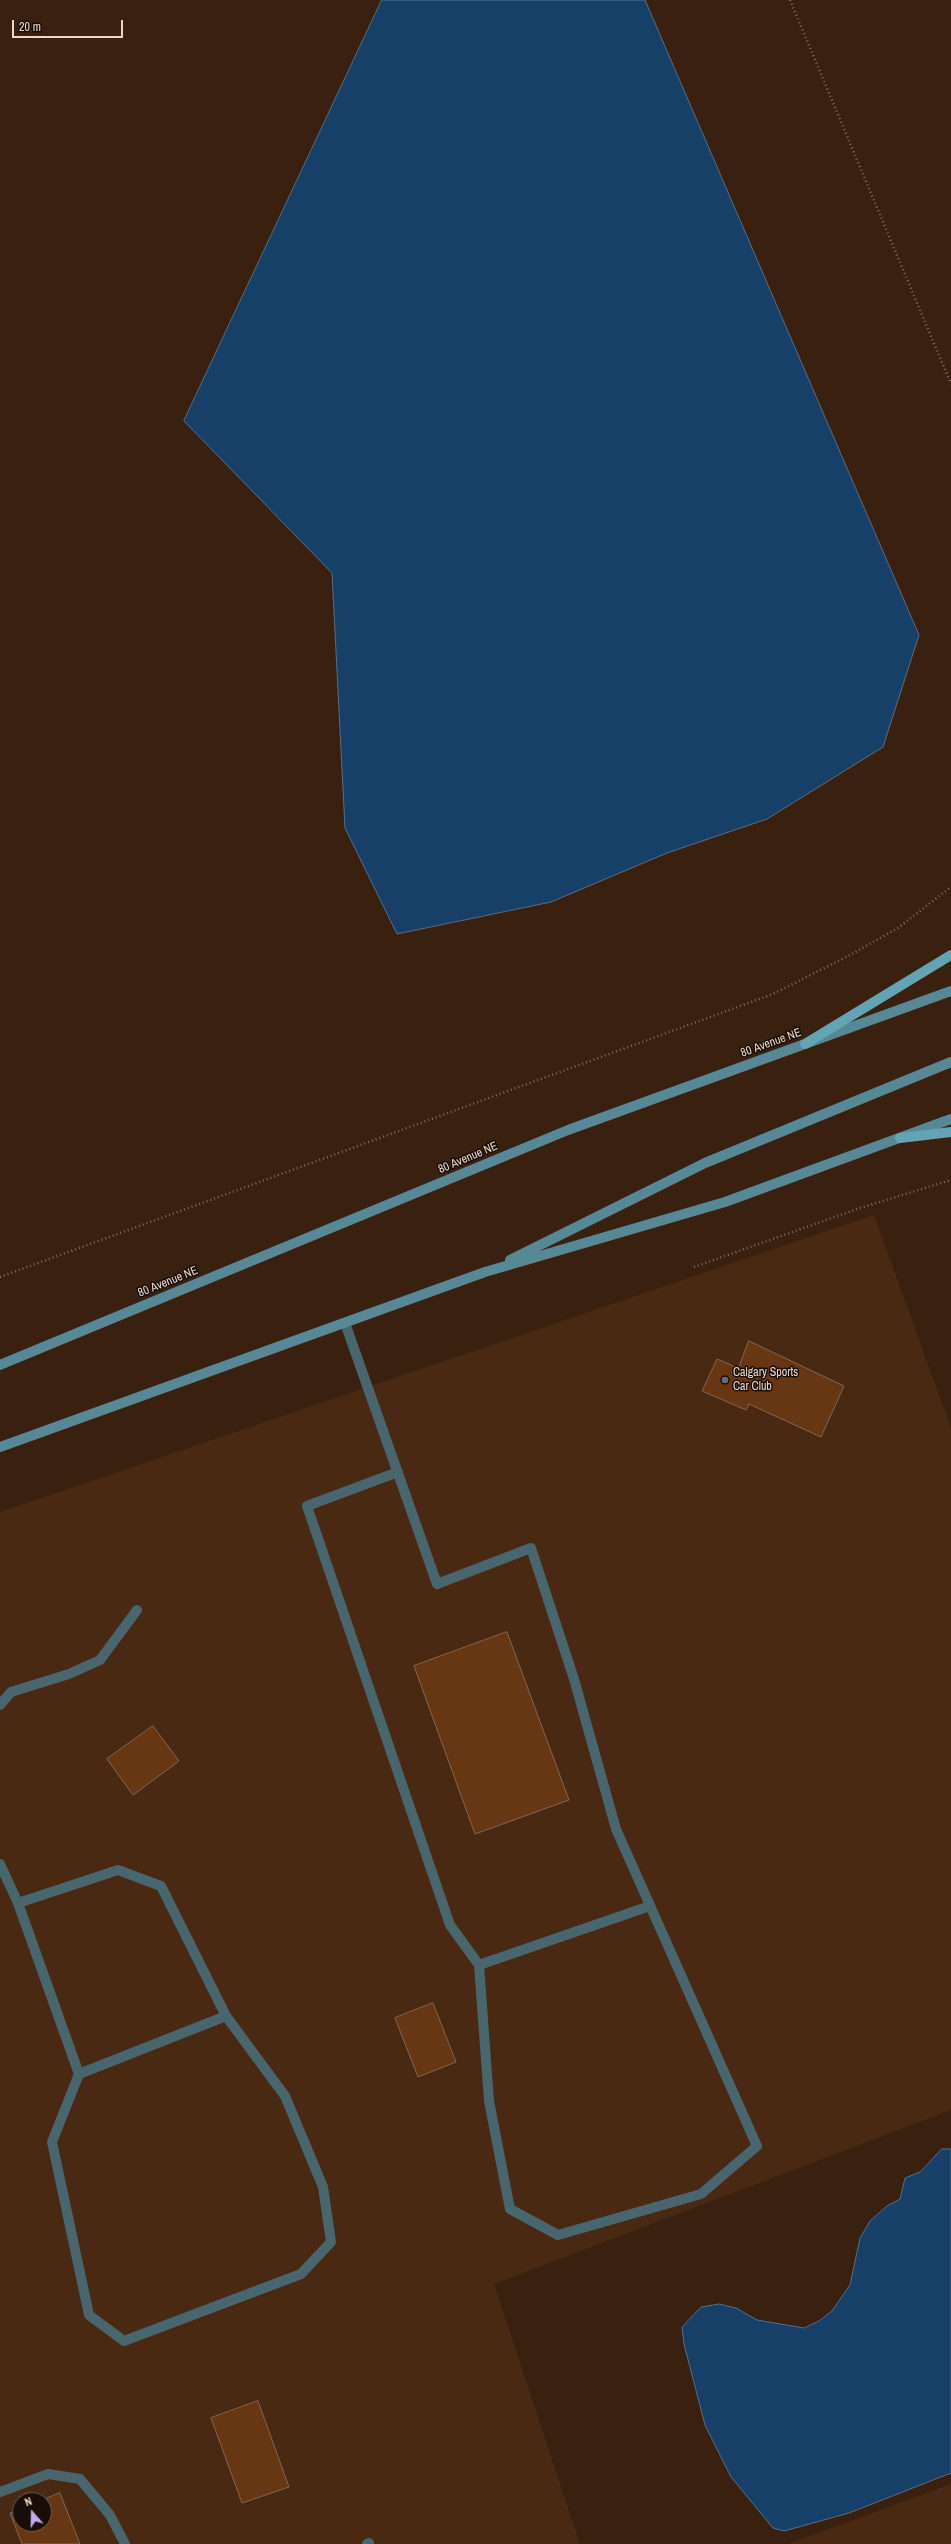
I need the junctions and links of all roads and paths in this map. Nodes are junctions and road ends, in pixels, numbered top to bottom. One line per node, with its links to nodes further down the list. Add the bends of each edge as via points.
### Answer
1 (790, 0): 2 (path)
2 (951, 384)
3 (951, 888): 14 (path, via 898,928 773,994)
4 (951, 955): 6 (main road)
5 (951, 991): 6 (street, 80 Avenue NE)
6 (805, 1044): 16 (street, 80 Avenue NE, via 568,1130)
7 (951, 1062): 13 (street, via 705,1163)
8 (951, 1119): 10 (street)
9 (951, 1132): 10 (main road)
10 (900, 1138): 13 (street, via 725,1202)
11 (951, 1180): 12 (path, via 860,1208)
12 (694, 1267)
13 (485, 1272): 15 (street)
14 (0, 1277)
15 (345, 1323): 17 (street); 18 (lane)
16 (0, 1365)
17 (0, 1447)
18 (398, 1472): 23 (lane, via 437,1584 531,1548 574,1679 616,1829); 24 (lane, via 307,1506 450,1925)
19 (137, 1610): 20 (lane, via 100,1660 69,1674 11,1692)
20 (0, 1705)
21 (0, 1864): 22 (lane)
22 (18, 1903): 25 (lane, via 118,1870 161,1886); 26 (lane)
23 (650, 1906): 24 (lane); 24 (lane, via 757,2146 701,2194 558,2235 510,2209 489,2101)
24 (479, 1965)
25 (226, 2016): 26 (lane); 26 (lane, via 285,2096 323,2187 331,2242 301,2274 124,2341 89,2315 52,2142)
26 (79, 2074)
27 (0, 2492): 28 (lane, via 48,2474 80,2479 110,2515)
28 (125, 2544)

